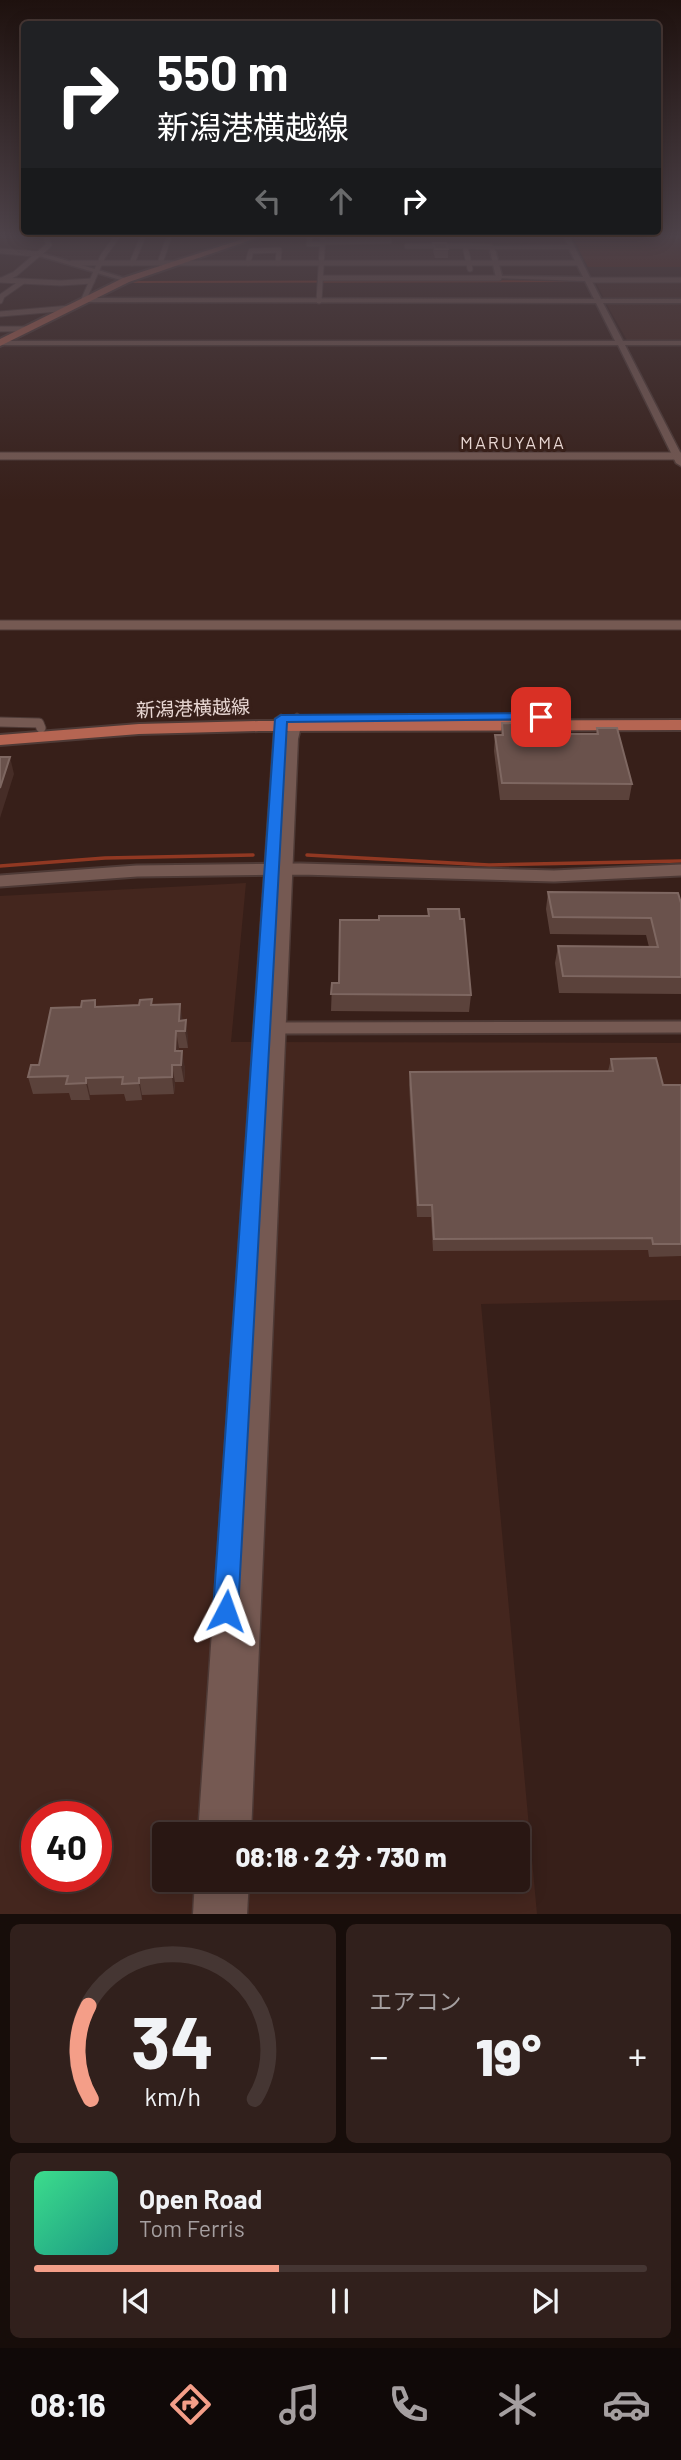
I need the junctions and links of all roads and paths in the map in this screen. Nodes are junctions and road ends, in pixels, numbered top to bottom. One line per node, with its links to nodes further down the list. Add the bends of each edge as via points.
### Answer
1 (39, 323): 4 (main road)
2 (609, 323): 6 (street)
3 (0, 328): 4 (street)
4 (28, 329): 5 (main road)
5 (0, 343): 6 (street)
6 (619, 343): 7 (street); 9 (street)
7 (681, 343)
8 (0, 456): 9 (street)
9 (680, 458)
10 (0, 625): 11 (street)
11 (681, 625)
12 (681, 717): 14 (main road, 新潟港横越線)
13 (0, 722): 16 (street, via 38,723)
14 (288, 722): 15 (main road, 新潟港横越線); 16 (main road, 新潟港横越線, via 143,722); 18 (main road, 新潟港横越線); 20 (street)
15 (681, 725)
16 (41, 729): 17 (main road, 新潟港横越線)
17 (0, 733)
18 (0, 740)
19 (681, 870): 20 (street, via 554,876)
20 (279, 871): 21 (street, via 137,871); 23 (street); 24 (street)
21 (0, 881)
22 (681, 1027): 23 (street)
23 (277, 1028): 25 (street)
24 (213, 1822)
25 (238, 1822)
26 (208, 1892): 28 (street)
27 (234, 1892): 29 (street)
28 (207, 1914)
29 (233, 1914)

